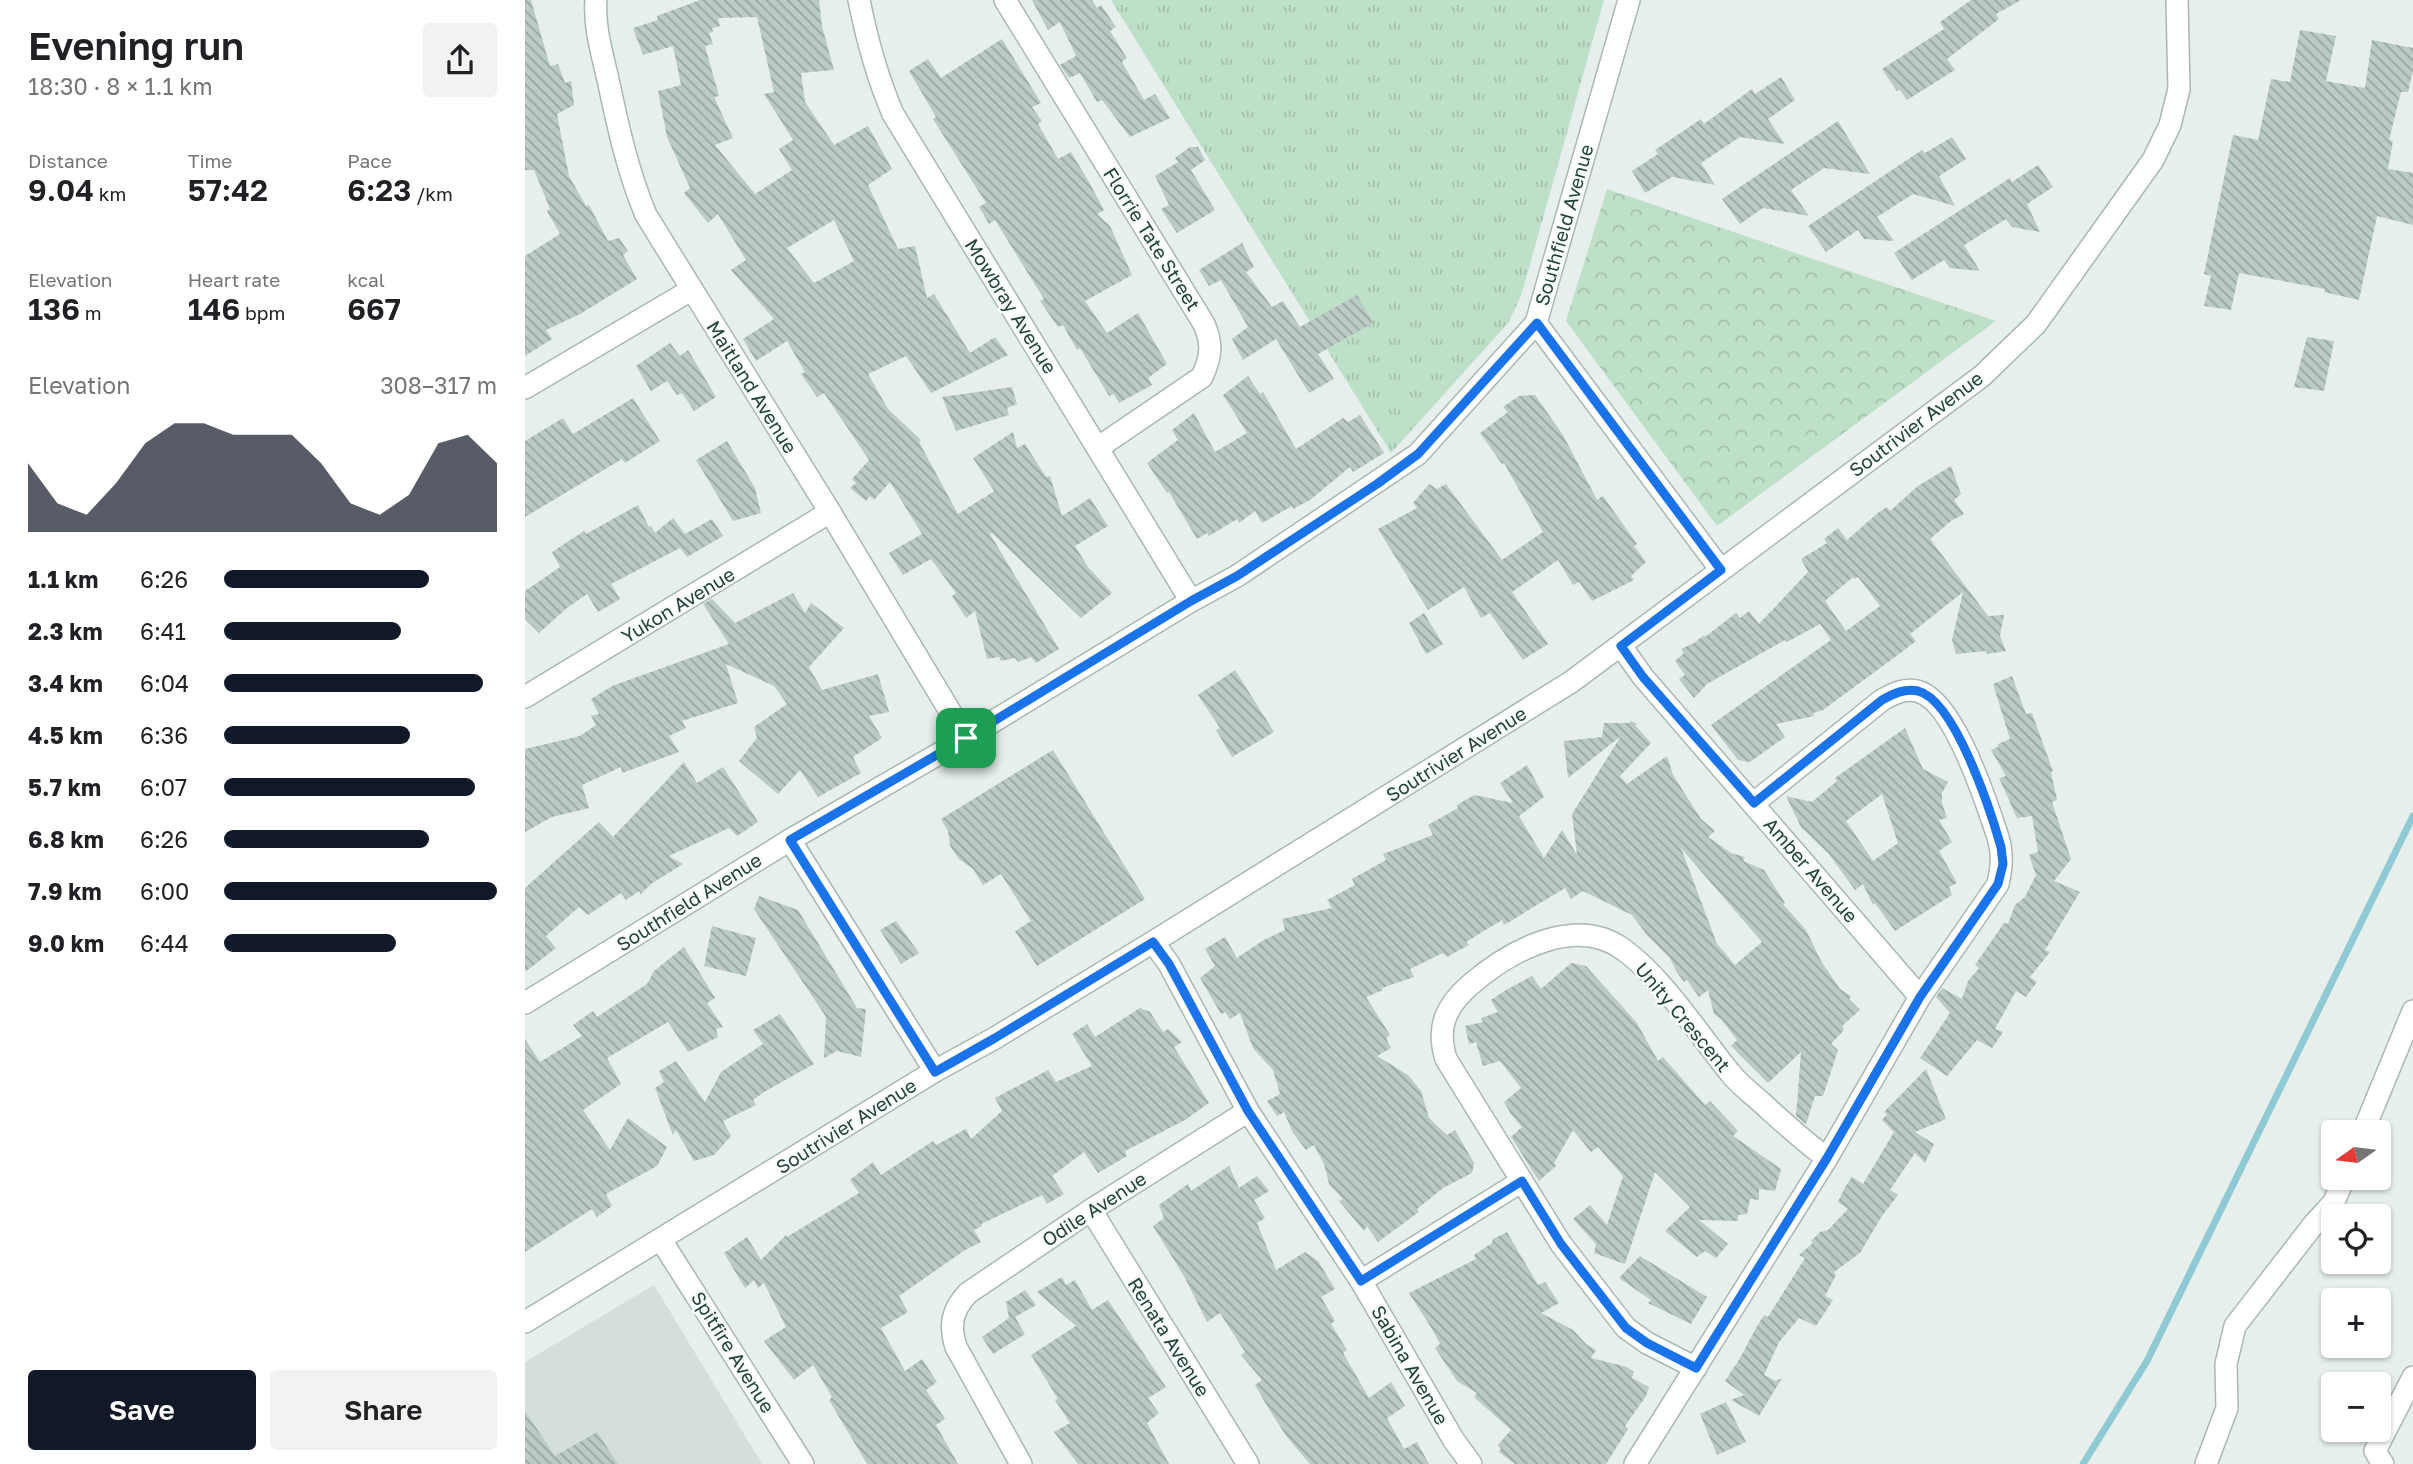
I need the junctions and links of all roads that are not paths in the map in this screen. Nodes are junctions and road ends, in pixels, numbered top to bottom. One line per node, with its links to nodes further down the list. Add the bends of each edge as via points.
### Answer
1 (859, 0): 9 (street, Mowbray Avenue, via 867,41 893,114)
2 (1005, 0): 9 (street, Florrie Tate Street, via 1204,324 1211,347 1202,377)
3 (1629, 0): 7 (street, Southfield Avenue)
4 (2177, 0): 11 (street, Soutrivier Avenue, via 2179,89 2170,125 2153,160 2036,324 1982,376)
5 (595, 6): 6 (street, Maitland Avenue, via 634,186 646,215)
6 (691, 289): 8 (street); 10 (street, Maitland Avenue)
7 (1537, 323): 11 (street); 12 (street, Southfield Avenue, via 1418,454 1237,576)
8 (525, 388)
9 (1099, 447): 12 (street, Mowbray Avenue)
10 (830, 512): 14 (street, Yukon Avenue); 15 (street, Maitland Avenue)
11 (1721, 570): 13 (street, Soutrivier Avenue)
12 (1191, 601): 15 (street, Southfield Avenue)
13 (1621, 646): 16 (street, Amber Avenue); 18 (street, Soutrivier Avenue, via 1493,732)
14 (525, 697)
15 (966, 738): 17 (street, Southfield Avenue)
16 (1754, 803): 19 (street, Amber Avenue); 19 (street, via 1882,700 1915,690 1936,702 1958,733 1993,822 2003,864 1998,884)
17 (790, 840): 20 (street, Southfield Avenue); 22 (street)
18 (1153, 942): 22 (street, Soutrivier Avenue); 23 (street, Sabina Avenue)
19 (1920, 997): 25 (street)
20 (525, 1003)
21 (2413, 1011): 24 (street)
22 (935, 1072): 29 (street, Soutrivier Avenue)
23 (1248, 1111): 28 (street, Odile Avenue); 30 (street, Sabina Avenue)
24 (2368, 1120)
25 (1827, 1158): 26 (street, Unity Crescent, via 1734,1077 1651,974 1623,949 1599,939 1560,935 1521,951 1472,983 1444,1016 1441,1035 1451,1070); 32 (street)
26 (1522, 1181): 30 (street); 32 (street, Unity Crescent, via 1561,1244 1626,1328)
27 (2340, 1190): 39 (street, via 2335,1202 2235,1326 2226,1364 2227,1408)
28 (1091, 1210): 35 (street, Odile Avenue, via 968,1293 953,1319 956,1347); 36 (street, Renata Avenue)
29 (661, 1240): 31 (street, Soutrivier Avenue); 34 (street, Spitfire Avenue)
30 (1361, 1281): 37 (street, Sabina Avenue)
31 (525, 1322)
32 (1696, 1368): 38 (street)
33 (2413, 1377): 40 (street, via 2375,1451)
34 (803, 1464)
35 (1021, 1464)
36 (1248, 1464)
37 (1471, 1464)
38 (1636, 1464)
39 (2206, 1464)
40 (2383, 1464)

